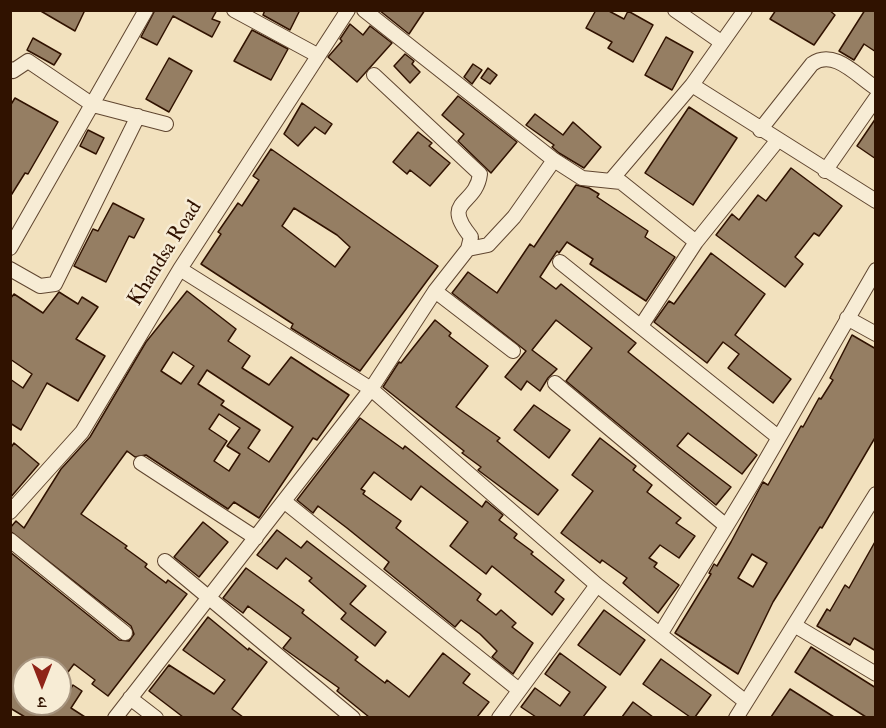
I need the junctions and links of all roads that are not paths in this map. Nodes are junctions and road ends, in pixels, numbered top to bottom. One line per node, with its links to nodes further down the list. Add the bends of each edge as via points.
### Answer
1 (146, 10): 16 (street)
2 (234, 10): 10 (street)
3 (338, 10): 8 (street)
4 (348, 10): 8 (street, Khandsa Road)
5 (364, 10): 21 (street)
6 (675, 10): 9 (street)
7 (745, 10): 9 (street)
8 (332, 31): 10 (street, Khandsa Road)
9 (721, 42): 13 (street)
10 (317, 55): 30 (street, Khandsa Road)
11 (10, 69): 16 (street, via 13,71 28,61)
12 (374, 75): 27 (street, via 480,174 479,183 458,210 458,222 471,237)
13 (692, 85): 19 (street); 23 (street)
14 (876, 88): 19 (street, via 833,58 820,58)
15 (876, 98): 22 (street)
16 (93, 105): 17 (street); 26 (street)
17 (138, 116): 18 (street); 29 (street, via 55,284 40,286)
18 (166, 124)
19 (760, 130): 20 (street)
20 (777, 141): 22 (street); 25 (street)
21 (554, 160): 23 (street, via 582,178); 27 (street, via 514,217 488,245)
22 (825, 171): 24 (street)
23 (612, 179): 25 (street, via 630,188)
24 (876, 201)
25 (696, 242): 34 (street)
26 (11, 246)
27 (468, 249): 32 (street)
28 (560, 262): 34 (street)
29 (10, 269)
30 (180, 269): 38 (street); 43 (street, Khandsa Road, via 82,432)
31 (876, 270): 33 (street)
32 (435, 291): 36 (street); 38 (street)
33 (847, 318): 35 (street); 39 (street)
34 (641, 326): 39 (street)
35 (876, 334)
36 (513, 351)
37 (555, 382): 44 (street)
38 (371, 389): 42 (street); 48 (street)
39 (778, 437): 44 (street)
40 (141, 463): 45 (street)
41 (876, 494): 50 (street)
42 (285, 502): 45 (street); 54 (street)
43 (10, 512)
44 (725, 525): 52 (street)
45 (256, 538): 49 (street)
46 (10, 540): 51 (street)
47 (165, 561): 49 (street)
48 (597, 585): 52 (street); 54 (street)
49 (207, 599): 55 (street); 59 (street)
50 (794, 625): 53 (street); 56 (street)
51 (125, 633)
52 (661, 633): 56 (street)
53 (876, 674)
54 (519, 690): 60 (street)
55 (130, 698): 57 (street); 58 (street)
56 (746, 702): 61 (street)
57 (115, 717)
58 (156, 717)
59 (353, 717)
60 (499, 717)
61 (736, 717)

